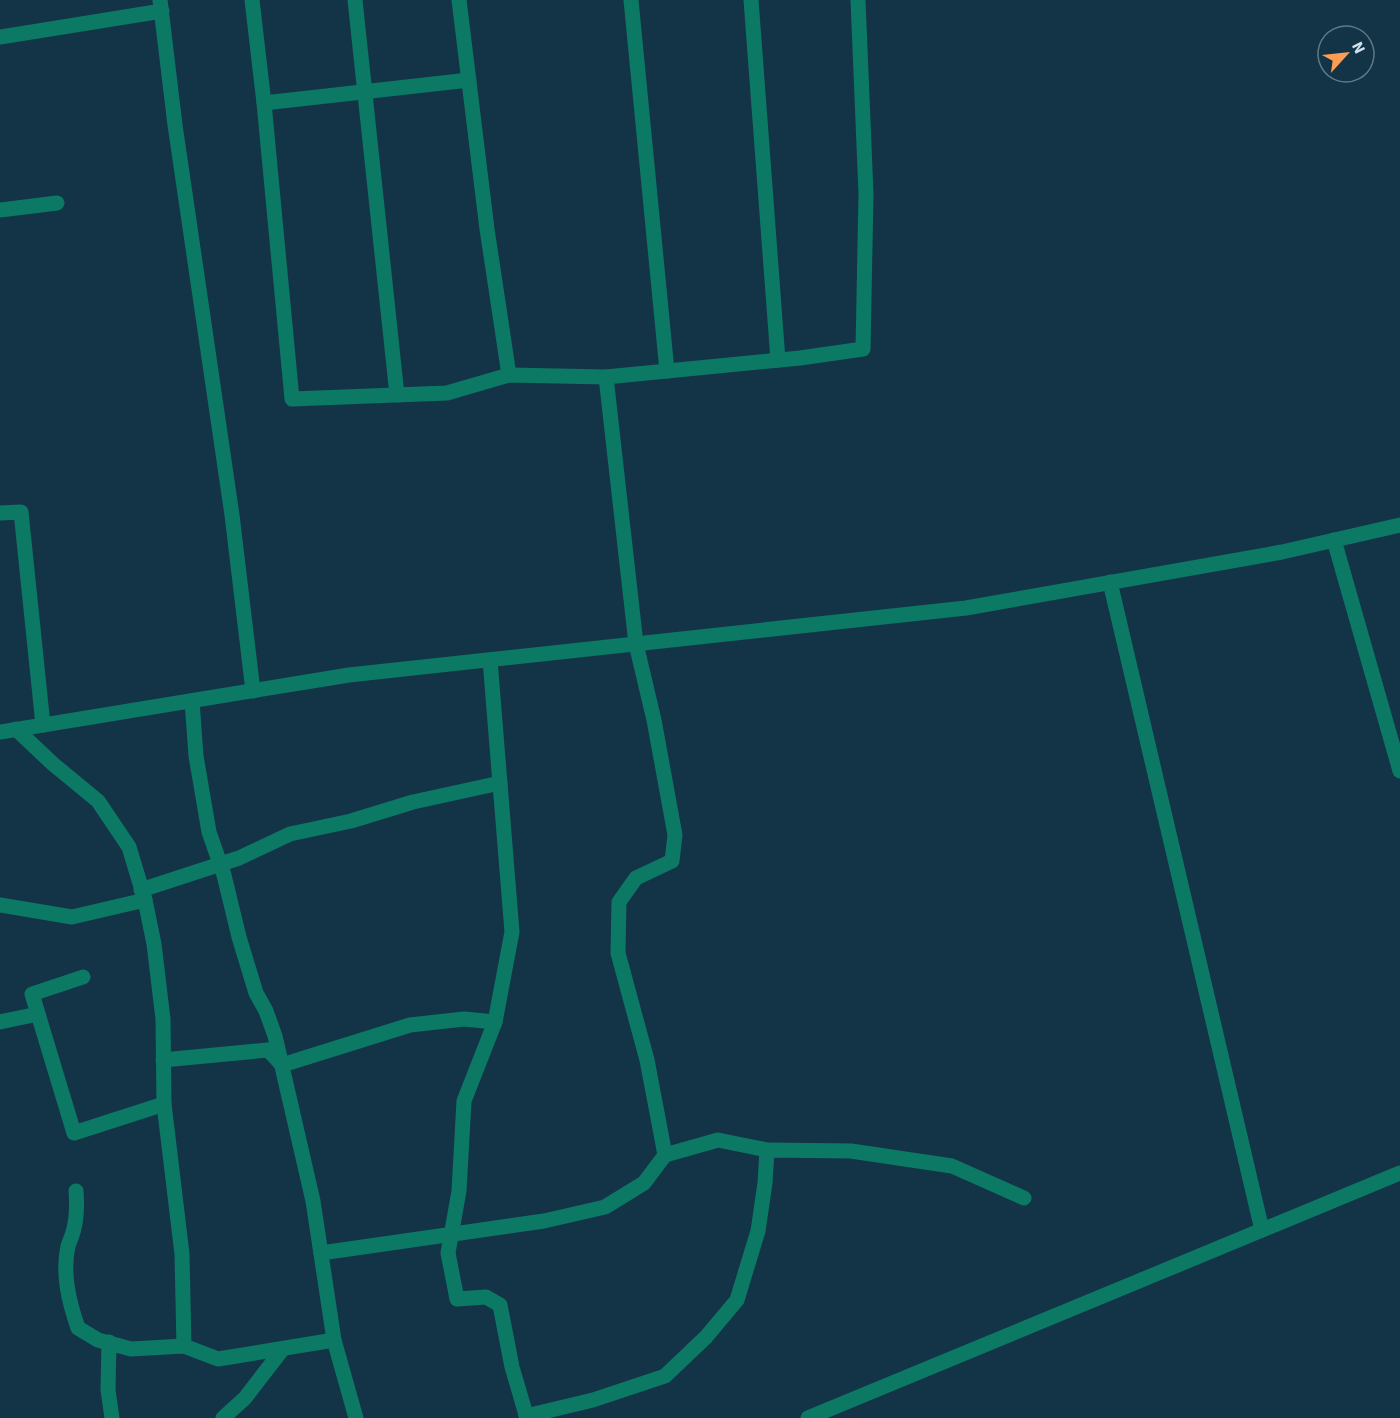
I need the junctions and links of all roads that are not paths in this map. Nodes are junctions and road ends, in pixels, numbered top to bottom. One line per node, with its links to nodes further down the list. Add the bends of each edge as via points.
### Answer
1 (252, 0): 11 (street)
2 (355, 0): 10 (street)
3 (459, 0): 9 (street)
4 (631, 0): 15 (street)
5 (751, 0): 14 (street)
6 (858, 0): 14 (street, via 866,194 863,349)
7 (161, 5): 8 (street); 25 (street)
8 (0, 37)
9 (469, 80): 10 (street); 16 (street)
10 (366, 92): 11 (street); 18 (street)
11 (264, 103): 18 (street, via 292,399)
12 (57, 202): 13 (street)
13 (0, 210)
14 (778, 360): 15 (street)
15 (667, 371): 17 (street)
16 (509, 375): 17 (street); 18 (street, via 447,393)
17 (606, 377): 23 (street)
18 (397, 395)
19 (0, 513): 27 (street, via 21,512)
20 (1400, 525): 21 (street)
21 (1334, 540): 22 (street); 30 (street)
22 (1110, 582): 23 (street, via 966,608); 47 (street)
23 (636, 644): 24 (street); 43 (street, via 675,836 672,861 636,878 619,902 618,953 647,1059)
24 (490, 660): 25 (street, via 349,675); 31 (street)
25 (253, 691): 26 (street)
26 (192, 701): 27 (street); 32 (street, via 207,821)
27 (43, 725): 28 (street)
28 (16, 729): 29 (street); 33 (street, via 98,801 129,847)
29 (0, 732)
30 (1400, 771)
31 (500, 783): 32 (street, via 290,834); 38 (street, via 512,932)
32 (220, 864): 33 (street); 40 (street, via 256,993 266,1011)
33 (143, 895): 34 (street, via 72,917); 39 (street, via 154,944)
34 (0, 905)
35 (83, 977): 36 (street, via 32,994)
36 (38, 1014): 37 (street); 41 (street, via 74,1133)
37 (0, 1022)
38 (495, 1022): 40 (street, via 464,1019 410,1025); 48 (street, via 465,1101)
39 (163, 1060): 40 (street, via 268,1050); 41 (street)
40 (282, 1065): 49 (street)
41 (164, 1104): 52 (street, via 182,1254)
42 (767, 1150): 43 (street, via 718,1140); 46 (street, via 850,1151 952,1166); 54 (street, via 758,1230 737,1300 706,1337 665,1376)
43 (666, 1155): 48 (street, via 644,1182 605,1207 544,1221)
44 (1400, 1173): 47 (street)
45 (76, 1191): 51 (street, via 78,1206 66,1272 69,1301 78,1328)
46 (1024, 1198)
47 (1262, 1230): 58 (street)
48 (452, 1233): 49 (street); 54 (street, via 448,1253 457,1299 486,1297 500,1305)
49 (321, 1253): 50 (street)
50 (334, 1340): 53 (street); 57 (street)
51 (109, 1342): 52 (street, via 131,1349); 55 (street)
52 (184, 1346): 53 (street, via 218,1359)
53 (282, 1350): 56 (street, via 245,1398)
54 (526, 1417)
55 (112, 1418)
56 (223, 1418)
57 (356, 1418)
58 (808, 1418)

